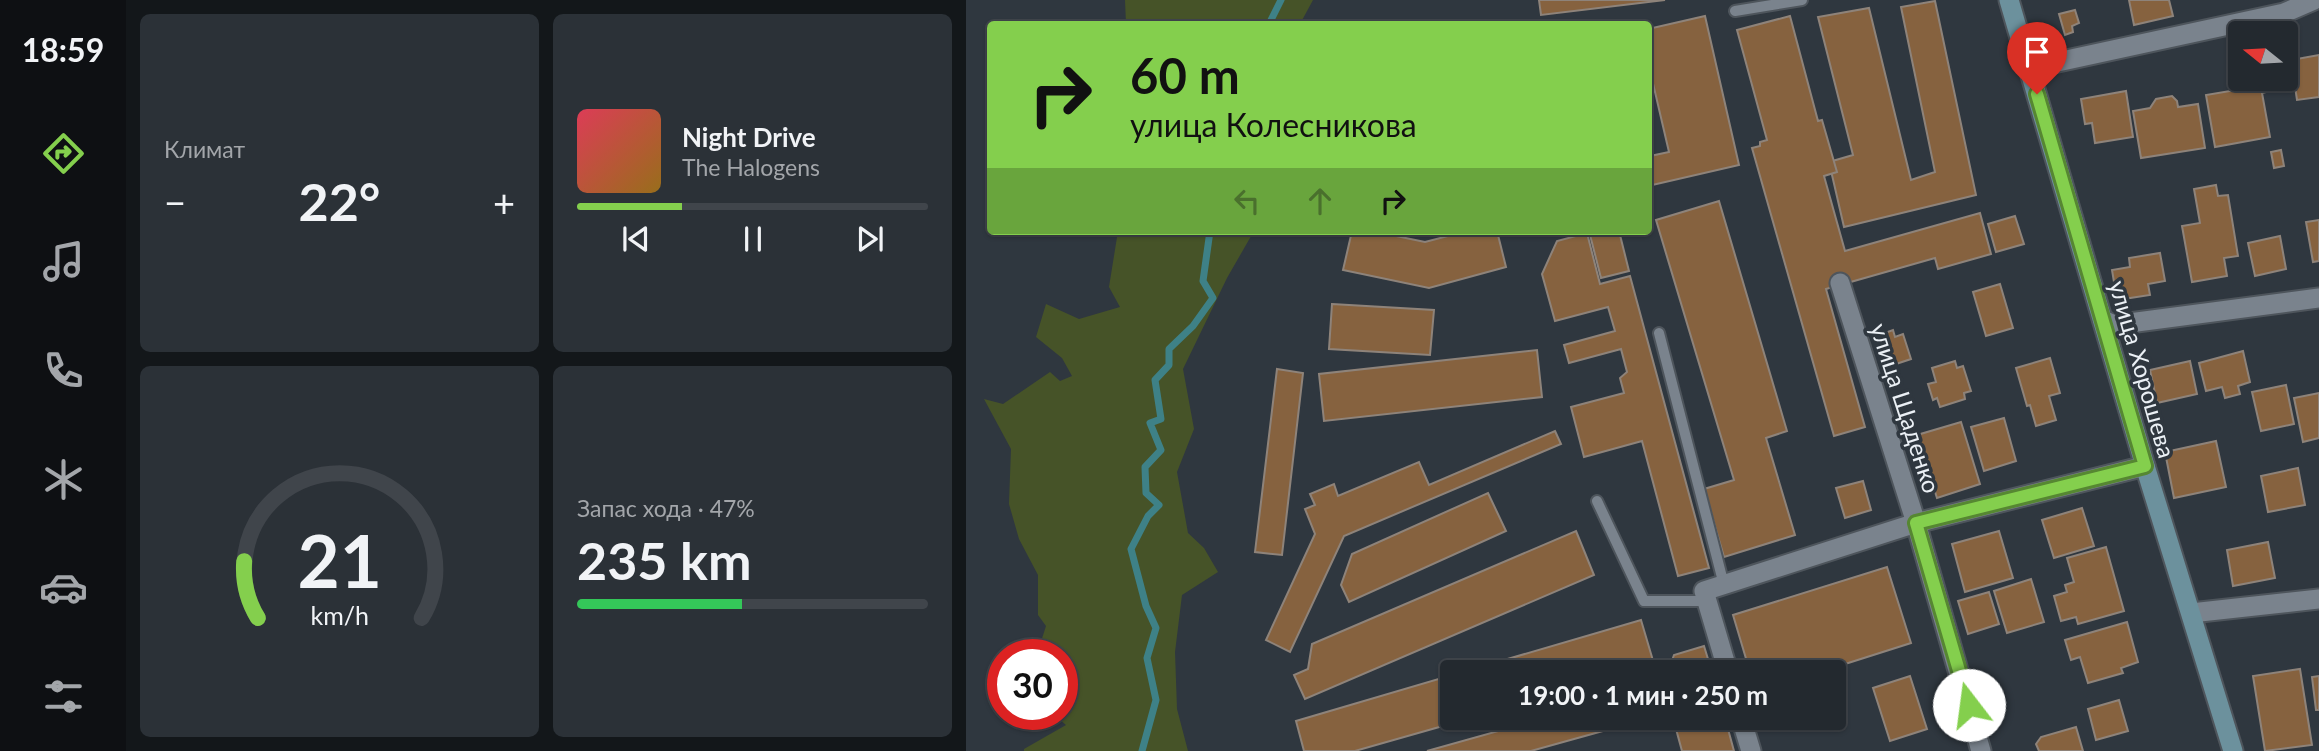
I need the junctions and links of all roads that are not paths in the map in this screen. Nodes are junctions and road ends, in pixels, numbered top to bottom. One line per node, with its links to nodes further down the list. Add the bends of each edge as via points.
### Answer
1 (1802, 0): 4 (lane)
2 (2009, 0): 5 (main road, улица Хорошева)
3 (2314, 0): 5 (street, via 2284,13)
4 (1735, 11)
5 (2030, 68): 8 (main road, улица Хорошева)
6 (1840, 282): 12 (street, улица Щаденко)
7 (2319, 298): 8 (street, via 2114,325)
8 (2103, 320): 10 (main road, улица Хорошева)
9 (1659, 333): 13 (lane)
10 (2145, 466): 12 (street); 16 (main road, улица Хорошева)
11 (1597, 501): 15 (lane, via 1644,601)
12 (1916, 523): 13 (street); 20 (street, улица Щаденко)
13 (1724, 585): 15 (street, via 1704,591)
14 (2319, 600): 16 (street)
15 (1707, 601): 17 (street)
16 (2191, 613): 21 (main road, улица Хорошева)
17 (1724, 660)
18 (1745, 730): 19 (street)
19 (1751, 751)
20 (1981, 751)
21 (2233, 751)

